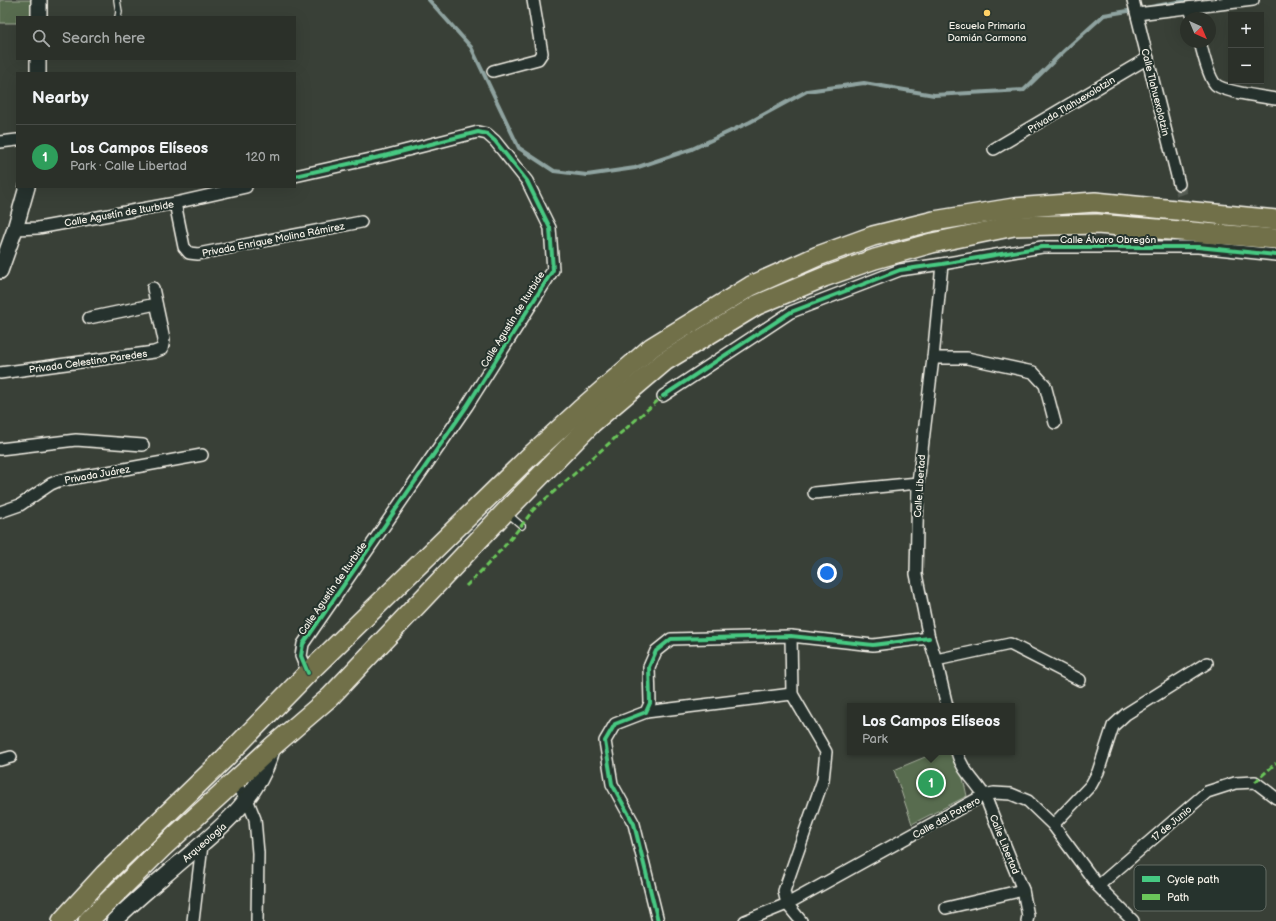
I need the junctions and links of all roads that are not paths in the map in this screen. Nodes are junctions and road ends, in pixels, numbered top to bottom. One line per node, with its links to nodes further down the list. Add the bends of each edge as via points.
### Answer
1 (39, 0): 9 (main road)
2 (117, 0): 10 (lane)
3 (533, 0): 15 (street, via 541,56)
4 (1132, 0): 8 (street, Calle Tlahuexolotzin)
5 (1253, 0): 6 (street)
6 (1197, 12)
7 (1180, 13): 8 (street)
8 (1137, 14): 12 (street, Calle Tlahuexolotzin)
9 (39, 16)
10 (118, 16)
11 (1202, 48): 16 (street, via 1215,84 1224,89)
12 (1148, 58): 19 (street, Privada Tlahuexolotzin); 21 (street, Calle Tlahuexolotzin)
13 (38, 60): 14 (main road)
14 (38, 72)
15 (493, 72)
16 (1276, 99)
17 (16, 140): 18 (street)
18 (0, 142)
19 (994, 149)
20 (296, 176): 51 (street, Calle Agustín de Iturbide, via 478,132 487,134 495,140 527,181 550,228 553,270 467,406 303,644 301,656)
21 (1179, 184)
22 (27, 188): 27 (main road)
23 (242, 188): 24 (street, Calle Agustín de Iturbide)
24 (175, 203): 26 (street, Privada Enrique Molina Rámirez, via 184,247 194,254); 27 (street, Calle Agustín de Iturbide, via 38,228)
25 (1276, 220): 51 (highway, via 1095,202 1014,208 934,221 872,236 818,256 751,286 646,352 528,458)
26 (360, 222)
27 (15, 229): 31 (main road)
28 (1276, 239): 44 (highway, via 1097,224 1014,226 932,243 838,272 757,305 665,361 592,422)
29 (1276, 255): 30 (street, Calle Álvaro Obregón, via 1196,244 1042,247)
30 (942, 264): 35 (street, Calle Libertad); 37 (street, Calle Álvaro Obregón, via 900,270 791,312)
31 (0, 271)
32 (153, 288): 33 (street, Privada Celestino Paredes)
33 (156, 304): 34 (street); 36 (street, Privada Celestino Paredes, via 164,340 162,349)
34 (89, 318)
35 (933, 358): 38 (street, via 967,358 1033,372 1045,385); 42 (street, Calle Libertad)
36 (0, 373)
37 (663, 396)
38 (1055, 423)
39 (143, 445): 40 (street, via 76,440)
40 (0, 449)
41 (202, 455): 45 (street, Privada Juárez, via 58,481 20,505)
42 (918, 483): 43 (street); 48 (street, Calle Libertad, via 916,574)
43 (814, 493)
44 (506, 511): 46 (lane); 56 (highway, via 330,697)
45 (0, 512)
46 (522, 526)
47 (790, 636): 48 (street, via 873,645); 53 (street); 55 (street, via 671,639 656,651 649,667 650,703)
48 (929, 638): 49 (street, Calle Libertad)
49 (936, 660): 52 (street, via 1010,644); 54 (street, Calle Libertad)
50 (1207, 663): 62 (street, via 1126,714 1113,726 1098,772 1091,784)
51 (308, 673): 68 (highway, via 224,759 105,874)
52 (1080, 680)
53 (792, 694): 55 (street); 66 (street, via 826,752 822,780 784,891)
54 (946, 703)
55 (646, 712): 73 (street, via 615,724 605,741 612,784 634,824)
56 (273, 746): 58 (highway); 61 (main road, Arqueología, via 264,774)
57 (958, 755): 59 (street, Calle Libertad, via 970,779)
58 (233, 782): 61 (street); 69 (highway)
59 (984, 795): 62 (street, Calle del Potrero, via 1011,794 1028,801); 65 (street, Calle Libertad); 66 (street, Calle del Potrero)
60 (1276, 798): 64 (street, 17 de Junio, via 1255,782 1235,783 1207,792)
61 (247, 799): 63 (main road, Arqueología); 72 (street, via 255,819 258,852)
62 (1053, 825): 64 (street, Calle del Potrero)
63 (202, 845): 70 (main road, Arqueología); 71 (street)
64 (1098, 886): 77 (street, Calle del Potrero)
65 (1023, 890): 67 (street); 76 (street, Calle Libertad)
66 (787, 904): 74 (street, Calle del Potrero); 75 (street)
67 (946, 908)
68 (62, 921)
69 (88, 921)
70 (114, 921)
71 (193, 921)
72 (257, 921)
73 (658, 921)
74 (745, 921)
75 (801, 921)
76 (1027, 921)
77 (1133, 921)

